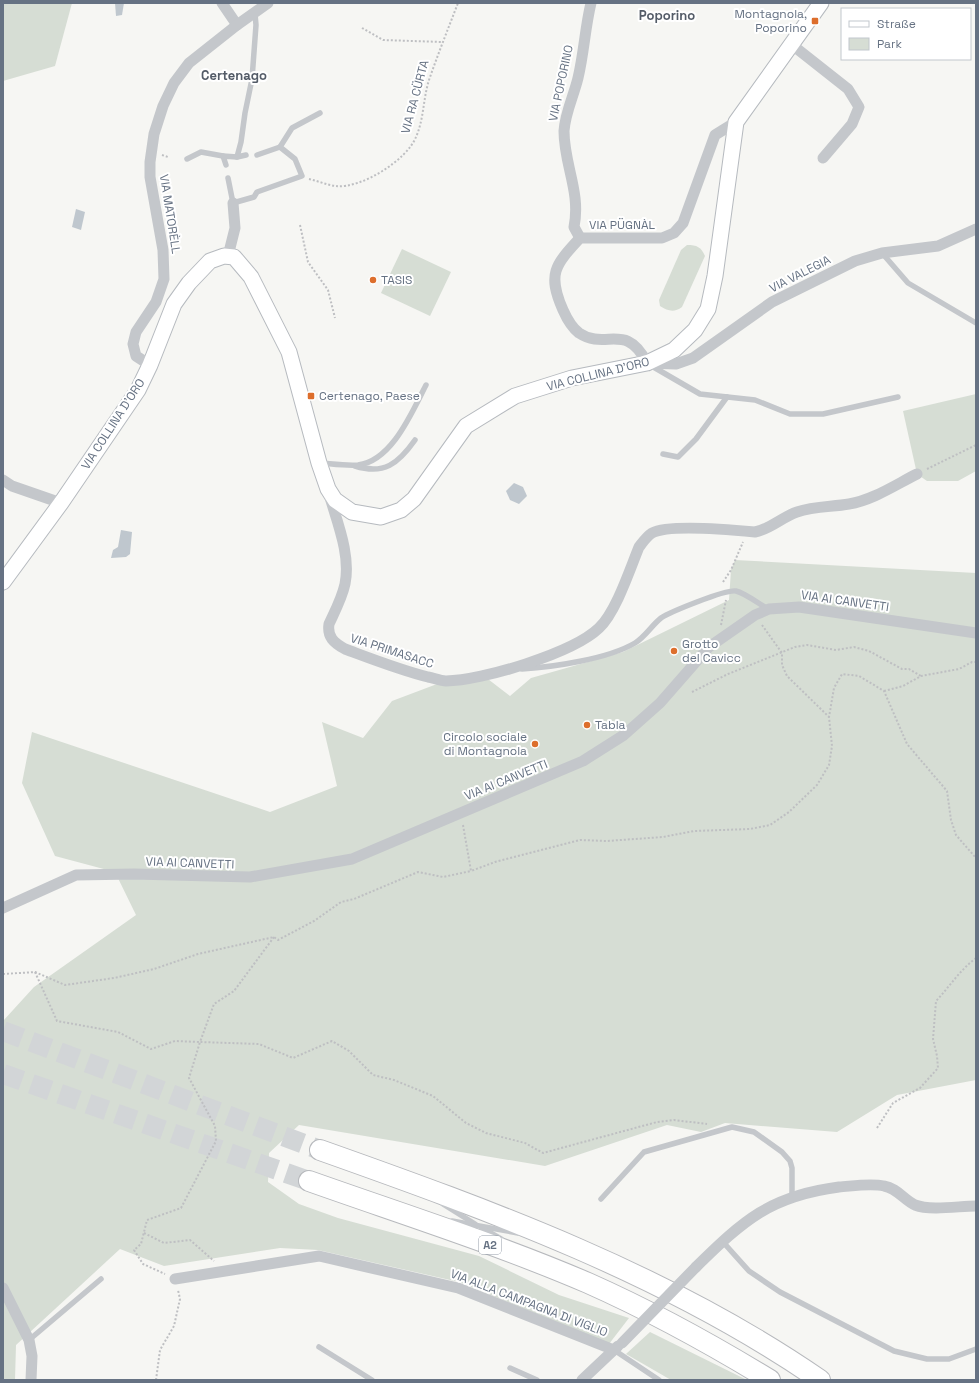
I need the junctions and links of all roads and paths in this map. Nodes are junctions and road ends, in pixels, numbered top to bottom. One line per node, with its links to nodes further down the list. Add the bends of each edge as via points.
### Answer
1 (222, 3): 7 (street)
2 (268, 3): 6 (street, VIA MATORÈLL)
3 (458, 3): 9 (path, VIA RA CÜRTA)
4 (591, 3): 26 (street, VIA POPORINO, via 578,76 564,130 577,212 574,227)
5 (820, 3): 10 (street, VIA COLLINA D'ORO)
6 (254, 14): 7 (street, VIA MATORÈLL); 17 (lane, via 256,24 252,79)
7 (236, 25): 32 (street, VIA MATORÈLL, via 180,74 169,92 154,134 150,153 150,177 164,250 164,279 156,302 136,332 133,344 136,356)
8 (362, 28): 9 (path, via 383,40)
9 (442, 42): 21 (path, VIA RA CÜRTA, via 428,83 416,137 407,152 383,171 352,184 336,186)
10 (792, 44): 12 (street, VIA COLLINA D'ORO); 18 (street, via 848,89 859,107 852,124)
11 (320, 113): 13 (lane, via 292,128)
12 (736, 122): 26 (street, VIA PÜGNÀL, via 715,135 683,223 674,233 662,238); 31 (street, VIA COLLINA D'ORO, via 715,276 708,309 695,330 674,350)
13 (280, 147): 15 (lane); 21 (lane, via 295,159)
14 (246, 155): 17 (lane)
15 (257, 155)
16 (223, 156): 17 (lane); 19 (lane, via 201,152); 20 (lane)
17 (237, 156)
18 (823, 158)
19 (187, 159)
20 (226, 165)
21 (302, 176): 23 (lane)
22 (228, 178): 23 (lane)
23 (234, 203): 28 (street, via 235,228)
24 (300, 225): 29 (path, via 308,262 328,290)
25 (976, 228): 27 (street, VIA VALEGIA, via 938,246)
26 (580, 238): 31 (street, VIA PÜGNÀL, via 560,259 554,277 558,298 569,323 579,333 591,339 624,339 634,344)
27 (882, 253): 30 (lane, via 908,283); 31 (street, VIA VALEGIA, via 855,261 772,302 693,358 676,364)
28 (228, 256): 32 (street, VIA COLLINA D'ORO, via 210,261 189,283 174,304); 39 (street, VIA COLLINA D'ORO, via 237,260 251,277 289,352)
29 (335, 318)
30 (976, 323)
31 (646, 363): 34 (lane, via 700,394); 43 (street, VIA COLLINA D'ORO, via 572,378 509,400 466,426 414,499 402,510 389,516 352,512)
32 (150, 365): 44 (street, VIA COLLINA D'ORO, via 138,390)
33 (426, 385): 40 (lane, via 386,452 375,460 358,465)
34 (727, 397): 35 (lane, via 755,400 790,414 823,414); 38 (lane, via 696,439 678,457)
35 (898, 397)
36 (414, 440): 40 (lane, via 393,465 365,469)
37 (976, 445): 41 (path)
38 (663, 454)
39 (319, 463): 40 (lane); 43 (street, VIA COLLINA D'ORO)
40 (347, 464)
41 (917, 474): 45 (street, VIA PRIMASACC, via 862,501 809,508 796,512 764,530)
42 (3, 480): 44 (street, via 12,486)
43 (328, 490): 55 (street, VIA PRIMASACC, via 346,567 345,584 328,631 336,645 418,675 445,681 484,676)
44 (61, 503): 46 (street, VIA COLLINA D'ORO)
45 (746, 531): 47 (path, via 741,550); 55 (street, VIA PRIMASACC, via 676,528 653,533 640,547 610,614 600,628 588,637)
46 (3, 582)
47 (723, 582)
48 (728, 592): 49 (lane, via 736,591); 52 (path, via 721,616); 55 (lane, VIA PRIMASACC, via 691,604 662,618 636,643 617,652 533,668)
49 (769, 609): 50 (street, VIA AI CANVETTI); 51 (street, VIA AI CANVETTI, via 799,607)
50 (755, 615): 52 (street, VIA AI CANVETTI); 53 (path)
51 (976, 633)
52 (720, 639): 60 (street, VIA AI CANVETTI, via 709,647 660,703 624,735 584,761)
53 (782, 653): 56 (path, via 807,645 836,650 854,647 869,650 902,669 909,669); 58 (path, via 728,674); 59 (path, via 782,665 787,676)
54 (976, 662): 56 (path, via 959,669)
55 (506, 670)
56 (922, 676): 57 (path, via 903,686)
57 (884, 691): 59 (path, via 859,676 842,674 834,688); 61 (path, via 907,744 947,791 956,835)
58 (692, 692)
59 (829, 717): 62 (path, via 832,746 829,765 811,791 789,812 770,825 750,829 694,831 663,837 580,840 495,862)
60 (462, 812): 62 (path); 63 (street, VIA AI CANVETTI, via 352,859 250,878 76,875)
61 (976, 858)
62 (471, 871): 64 (path, via 443,877 418,872 341,902 314,921 278,940)
63 (3, 908)
64 (274, 937): 66 (path, via 198,954 154,969 114,978 65,985); 68 (path, via 234,991 214,1004)
65 (976, 958): 69 (path, via 956,975 936,1001 933,1039 938,1068 920,1088 893,1103)
66 (34, 972): 67 (path); 68 (path, via 57,1021 118,1032 151,1049 175,1042)
67 (3, 974)
68 (200, 1042): 70 (path, via 259,1044 293,1058 332,1041 349,1052 373,1075 394,1080 432,1096 466,1123 486,1133 525,1143 543,1153 657,1122 674,1120 709,1125); 79 (path, via 189,1078 215,1126 216,1141 181,1208 146,1220)
69 (877, 1128)
70 (717, 1132): 74 (lane, via 732,1127 754,1132 782,1152 790,1161 792,1168); 75 (lane, via 644,1152)
71 (320, 1150): 73 (highway, A2)
72 (309, 1181): 77 (highway, A2)
73 (410, 1183): 78 (lane); 80 (highway, A2)
74 (792, 1196): 76 (street, VIA ALLA CAMPAGNA DI VIGLIO, via 848,1186 884,1186 896,1190 915,1205); 82 (street, VIA ALLA CAMPAGNA DI VIGLIO, via 744,1221)
75 (601, 1199)
76 (976, 1206)
77 (399, 1212): 78 (lane); 84 (highway, A2)
78 (479, 1226): 80 (lane); 81 (lane)
79 (144, 1233): 85 (path, via 164,1243 190,1240); 87 (path, via 141,1244 134,1250 144,1264)
80 (556, 1240): 101 (highway, A2, via 622,1268 698,1306)
81 (506, 1242)
82 (722, 1242): 90 (street, VIA ALLA CAMPAGNA DI VIGLIO, bridge); 92 (lane, via 749,1271 780,1292 894,1351 927,1359 949,1359)
83 (512, 1246): 84 (lane)
84 (546, 1266): 100 (highway, A2, via 667,1321)
85 (225, 1271): 87 (street, VIA ALLA CAMPAGNA DI VIGLIO); 90 (street, VIA ALLA CAMPAGNA DI VIGLIO, via 319,1256 458,1288)
86 (100, 1279): 89 (lane)
87 (175, 1279): 95 (path, via 180,1299 174,1326 160,1350)
88 (3, 1288): 89 (street)
89 (29, 1340): 94 (street, via 32,1356)
90 (618, 1346): 98 (street, VIA ALLA CAMPAGNA DI VIGLIO); 99 (lane)
91 (319, 1347): 96 (lane)
92 (976, 1349)
93 (510, 1368): 97 (lane)
94 (31, 1380)
95 (156, 1380)
96 (372, 1380)
97 (536, 1380)
98 (582, 1380)
99 (659, 1380)
100 (770, 1380)
101 (820, 1380)

